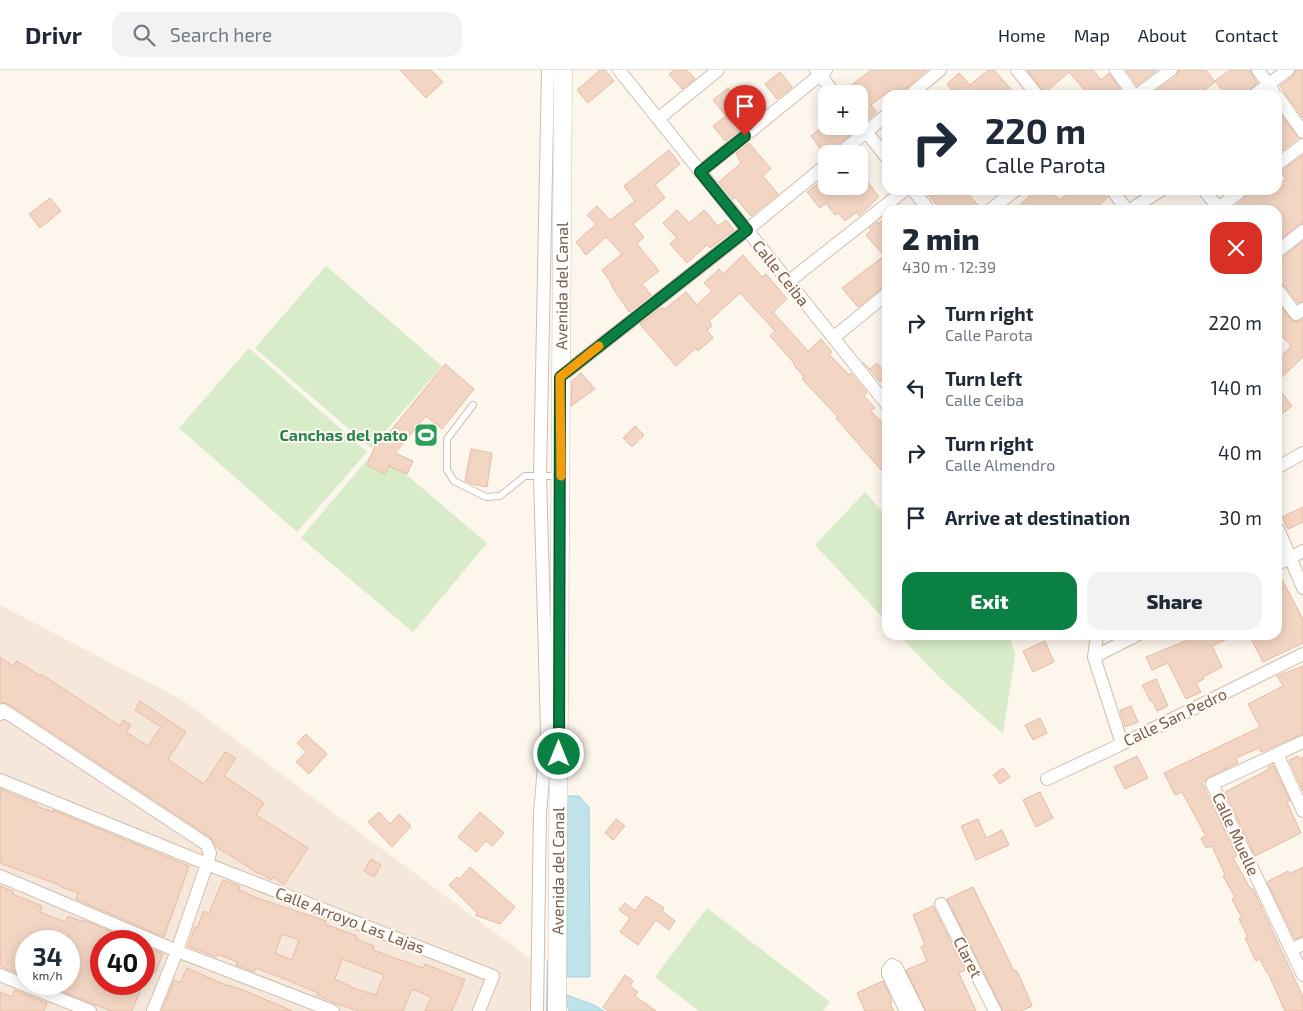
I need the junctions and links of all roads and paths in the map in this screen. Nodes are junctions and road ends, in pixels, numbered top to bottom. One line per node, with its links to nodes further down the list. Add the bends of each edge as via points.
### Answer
1 (548, 70): 59 (street)
2 (563, 70): 54 (street, Avenida del Canal)
3 (619, 70): 22 (street, Calle Ceiba)
4 (718, 70): 22 (street)
5 (940, 70): 14 (street)
6 (1017, 70): 15 (street)
7 (1116, 70): 16 (street)
8 (1171, 70): 17 (street)
9 (1258, 70): 12 (street)
10 (1288, 70): 12 (street)
11 (821, 72): 13 (street); 31 (street)
12 (1268, 84): 18 (street); 19 (street)
13 (829, 85)
14 (916, 90)
15 (1028, 90)
16 (1131, 90)
17 (1142, 90)
18 (1260, 90)
19 (1272, 90)
20 (1282, 103): 24 (street)
21 (882, 117): 23 (street)
22 (658, 120): 31 (street, Calle Ceiba)
23 (868, 124)
24 (1303, 132)
25 (868, 134): 29 (street)
26 (855, 135): 27 (street)
27 (847, 145)
28 (1303, 145): 30 (street)
29 (882, 151)
30 (1282, 161)
31 (700, 172): 46 (street, Calle Ceiba)
32 (818, 172): 46 (street)
33 (899, 195): 39 (street)
34 (917, 195): 40 (street)
35 (1010, 195): 41 (street)
36 (1150, 195): 42 (street)
37 (1208, 195): 43 (street)
38 (1236, 195): 44 (street)
39 (886, 205)
40 (925, 205)
41 (996, 205)
42 (1129, 205)
43 (1216, 205)
44 (1224, 205)
45 (882, 208): 49 (street)
46 (747, 230): 49 (street, Calle Ceiba); 54 (street)
47 (1303, 231): 48 (street)
48 (1282, 248)
49 (788, 282): 53 (street, Calle Ceiba)
50 (1282, 294): 52 (street)
51 (882, 298): 53 (street)
52 (1300, 311)
53 (833, 338): 55 (street, Calle Ceiba)
54 (560, 377): 59 (street, Avenida del Canal)
55 (882, 390)
56 (473, 405): 59 (lane, via 447,439 447,470 454,481 486,497 493,497 500,496 525,476)
57 (1303, 453): 58 (street)
58 (1282, 464)
59 (553, 475): 85 (street, via 546,731 540,813); 86 (street, Avenida del Canal)
60 (1303, 551): 61 (street)
61 (1283, 561): 62 (street)
62 (1303, 588)
63 (1096, 640): 66 (street)
64 (1127, 640): 66 (street)
65 (1303, 654): 69 (street, Calle San Pedro)
66 (1094, 657): 69 (street)
67 (2, 712): 74 (street, via 206,844 210,853)
68 (1303, 742): 70 (street, Calle Muelle)
69 (1122, 744): 71 (street, Calle San Pedro)
70 (1277, 754): 73 (street); 77 (street, Calle Muelle, via 1212,784)
71 (1047, 779)
72 (0, 780): 74 (street, Calle Arroyo Las Lajas)
73 (1303, 811)
74 (207, 864): 78 (street); 84 (street, Calle Arroyo Las Lajas, via 493,976)
75 (0, 876): 78 (street)
76 (941, 904): 89 (street, Claret)
77 (1297, 947): 79 (street, Calle Muelle)
78 (176, 951): 82 (street); 83 (street)
79 (1303, 973)
80 (0, 975): 81 (street)
81 (90, 1011)
82 (153, 1011)
83 (333, 1011)
84 (479, 1011)
85 (537, 1011)
86 (557, 1011)
87 (906, 1011): 88 (street, via 888,974 892,965)
88 (918, 1011)
89 (994, 1011)

